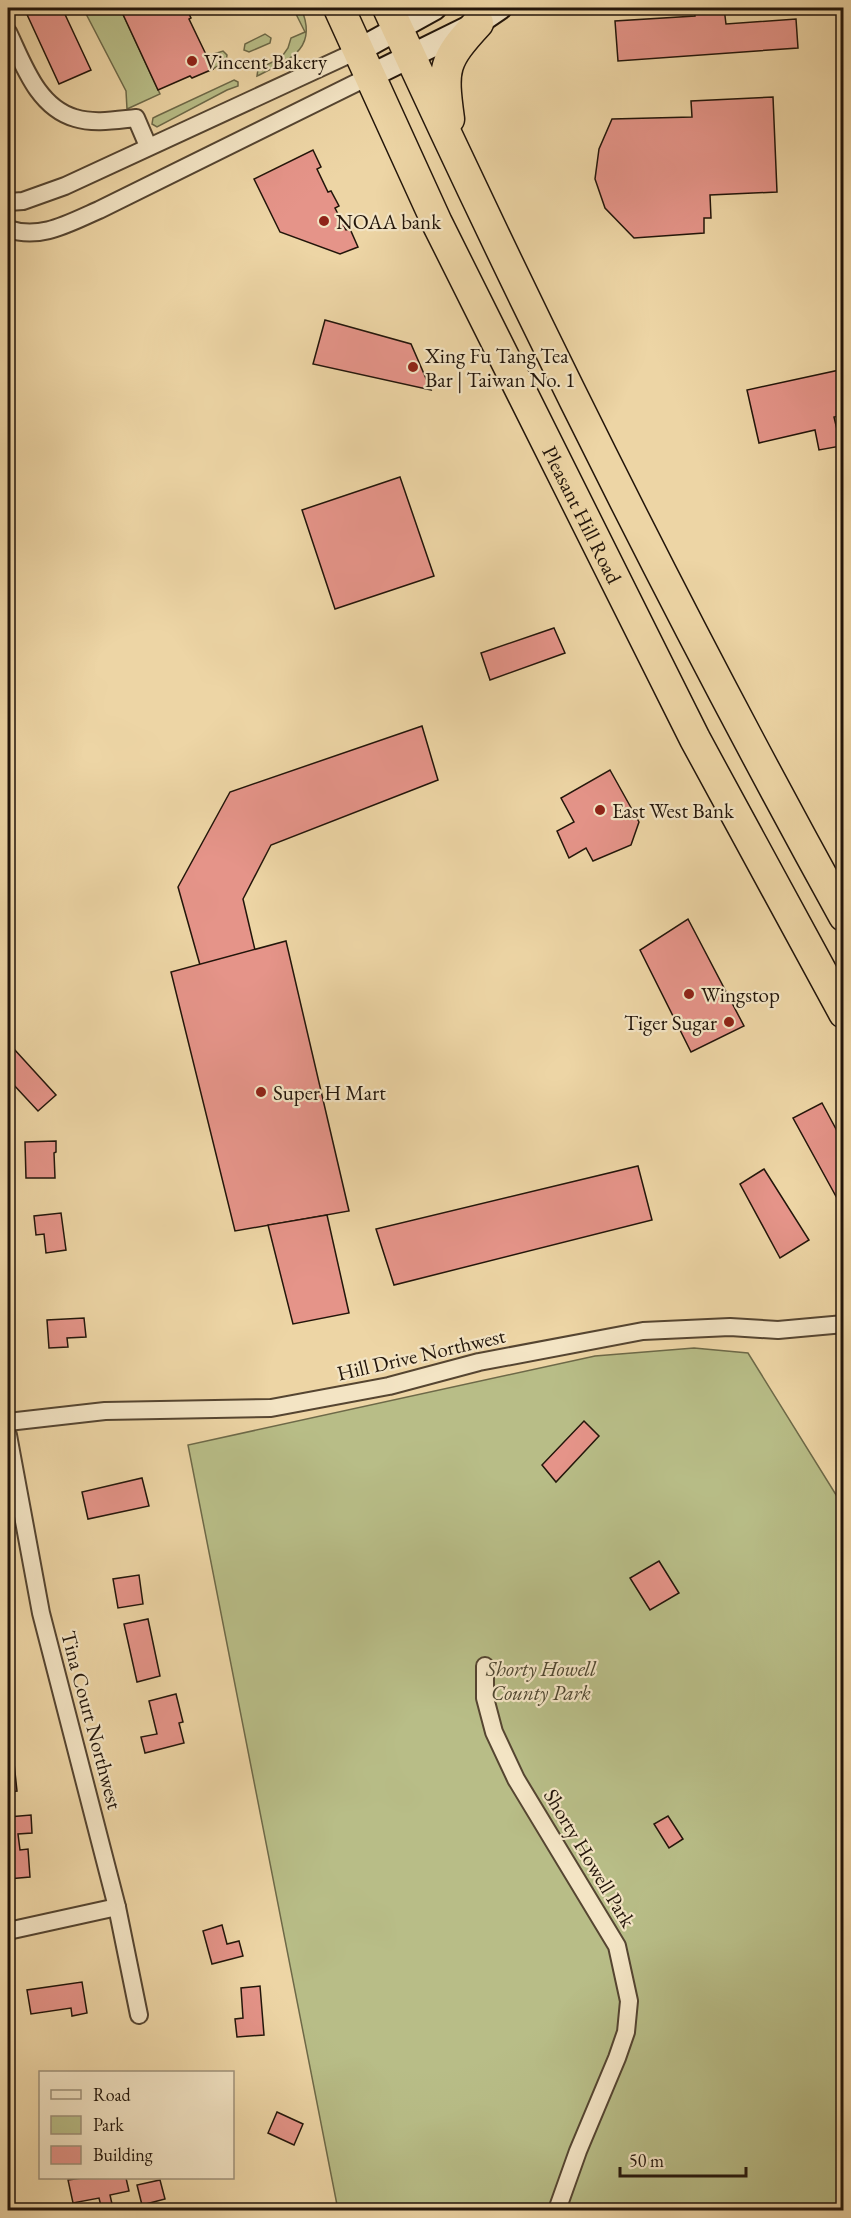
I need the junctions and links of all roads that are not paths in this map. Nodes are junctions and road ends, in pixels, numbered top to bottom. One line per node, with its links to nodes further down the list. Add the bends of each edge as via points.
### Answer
1 (339, 8): 6 (highway, Pleasant Hill Road)
2 (435, 8): 4 (street)
3 (489, 15): 4 (street); 8 (highway, via 455,48 447,65 444,84)
4 (399, 30): 6 (street); 8 (highway, Pleasant Hill Road)
5 (8, 32): 7 (street, via 33,83 49,105 75,118 136,118)
6 (364, 63): 7 (street); 10 (street, via 99,210 55,229 23,234); 12 (highway, Pleasant Hill Road, via 437,223 695,739)
7 (148, 146): 9 (street, via 65,186 23,201)
8 (453, 149): 11 (highway, Pleasant Hill Road, via 560,373 737,722)
9 (8, 202)
10 (8, 229)
11 (843, 916)
12 (843, 1013)
13 (843, 1324): 14 (street, Hill Drive Northwest, via 778,1330 730,1327 643,1331 271,1408 105,1411)
14 (8, 1422)
15 (8, 1435): 17 (street, Tina Court Northwest, via 41,1612)
16 (485, 1666): 20 (street, Shorty Howell Park, via 485,1698 494,1732 516,1779 616,1946 629,2001 626,2032)
17 (117, 1907): 18 (street); 19 (street, Tina Court Northwest)
18 (8, 1931)
19 (139, 2015)
20 (557, 2211)

